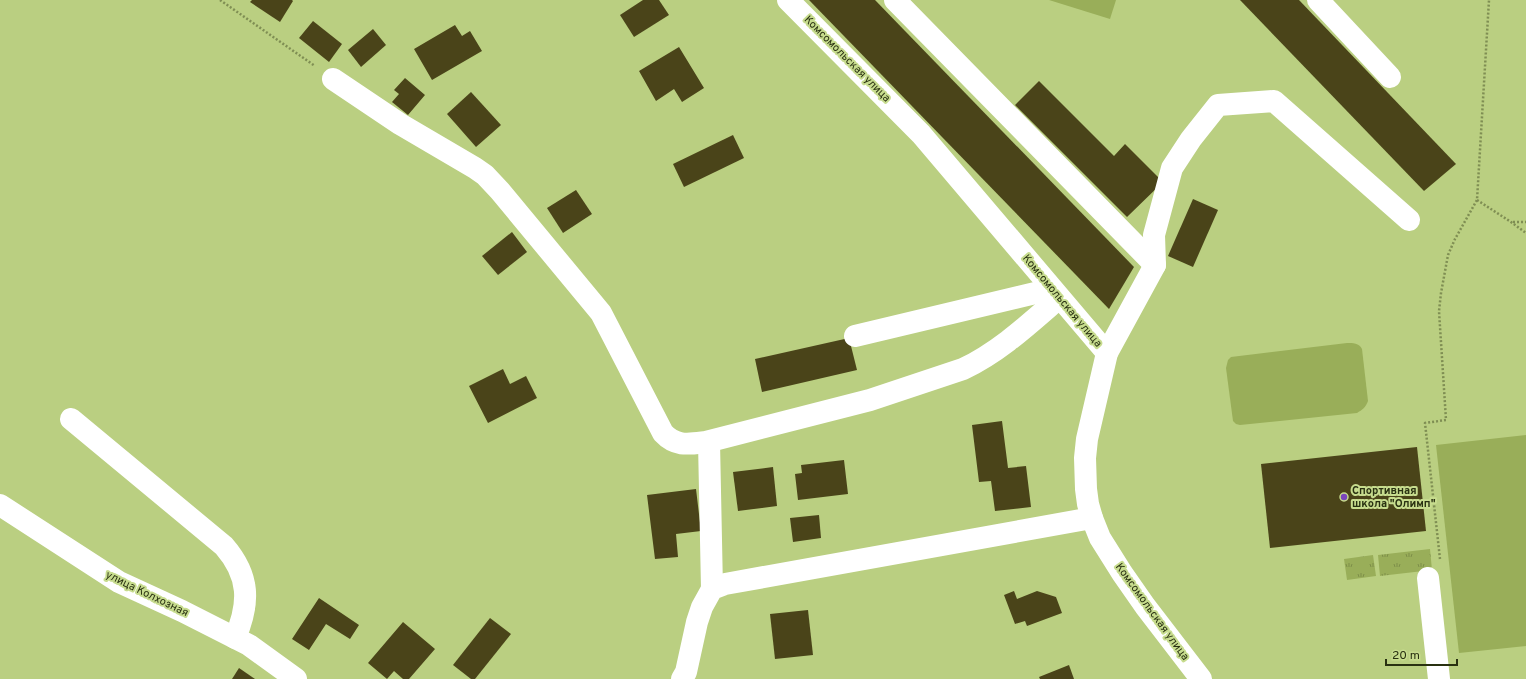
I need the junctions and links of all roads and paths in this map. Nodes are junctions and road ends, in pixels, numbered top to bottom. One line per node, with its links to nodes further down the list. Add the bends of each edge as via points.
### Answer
1 (220, 0): 7 (path)
2 (788, 0): 14 (street, Комсомольская улица, via 921,134)
3 (895, 0): 13 (street)
4 (1318, 0): 6 (street)
5 (1489, 0): 8 (path)
6 (1390, 77)
7 (334, 79): 18 (street, via 400,124 485,175 601,313 663,433 669,440 679,444)
8 (1477, 200): 10 (path); 21 (path, via 1448,255 1441,293 1439,311 1446,420 1425,423)
9 (1408, 220): 13 (street, via 1274,101 1218,105 1172,168 1154,235)
10 (1511, 222): 11 (path); 12 (path)
11 (1526, 222)
12 (1526, 233)
13 (1154, 265): 16 (street)
14 (1056, 294): 15 (street); 16 (street, Комсомольская улица); 18 (street, via 1020,332 991,354 963,369 870,400)
15 (855, 336)
16 (1107, 353): 20 (street, Комсомольская улица, via 1085,458 1086,489)
17 (71, 419): 23 (street, via 233,556 240,568 245,598 243,615)
18 (709, 442): 22 (street)
19 (0, 505): 23 (street, улица Колхозная, via 119,582)
20 (1092, 518): 22 (street, via 725,584); 26 (street, Комсомольская улица, via 1100,538 1122,574)
21 (1435, 570): 27 (street)
22 (712, 589): 25 (street, via 702,607)
23 (235, 638): 24 (street, улица Колхозная, via 249,645)
24 (296, 679)
25 (682, 679)
26 (1202, 679)
27 (1439, 679)

